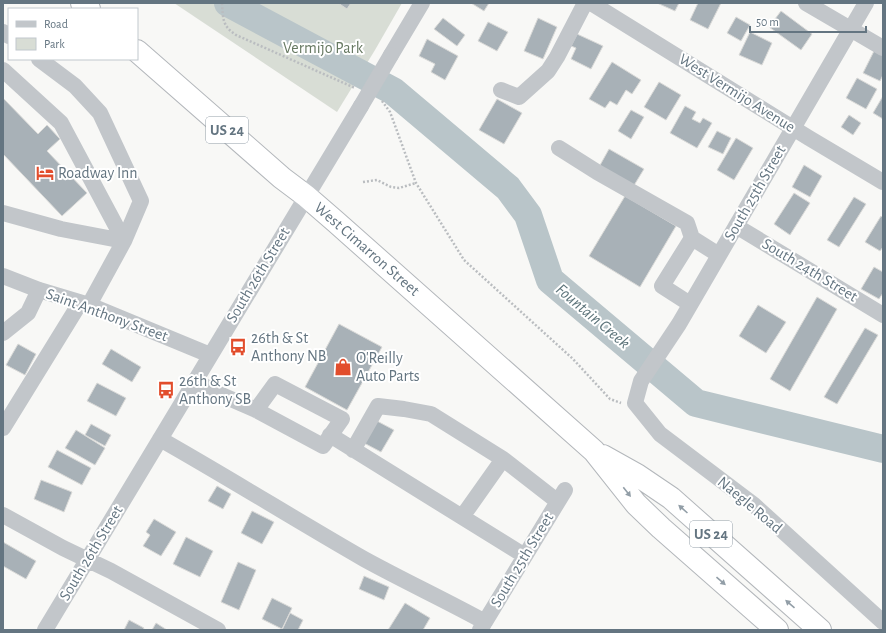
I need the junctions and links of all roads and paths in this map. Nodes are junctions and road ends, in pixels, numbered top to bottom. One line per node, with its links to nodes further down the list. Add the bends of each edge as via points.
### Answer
1 (222, 3): 12 (path, via 224,23 228,30)
2 (422, 3): 20 (street, South 26th Street, bridge)
3 (585, 3): 13 (street, via 548,72 519,97)
4 (591, 3): 15 (street, West Vermijo Avenue)
5 (806, 3): 7 (street)
6 (866, 3): 7 (street, South 25th Street)
7 (850, 30): 8 (street); 15 (street, South 25th Street)
8 (883, 48)
9 (138, 52): 20 (highway, West Cimarron Street / US 24)
10 (40, 60): 24 (street, via 75,86 100,113 141,201)
11 (3, 70): 24 (street, via 61,123)
12 (355, 88)
13 (501, 90)
14 (382, 101): 19 (path, via 390,112)
15 (793, 128): 18 (street, West Vermijo Avenue); 22 (street, South 25th Street)
16 (559, 148): 23 (street, via 687,223)
17 (363, 182): 19 (path, via 377,180 399,188)
18 (883, 182)
19 (416, 183): 35 (path, via 464,260 574,359 610,398)
20 (306, 196): 32 (street, South 26th Street); 41 (highway, West Cimarron Street / US 24)
21 (3, 213): 24 (street, via 61,229)
22 (736, 226): 25 (street, South 25th Street); 30 (street, South 24th Street)
23 (692, 238): 25 (street); 29 (street, via 662,286)
24 (124, 241): 28 (street)
25 (719, 255): 29 (street, South 25th Street)
26 (3, 276): 27 (street, Saint Anthony Street)
27 (39, 290): 28 (street, Saint Anthony Street); 31 (street, via 28,312)
28 (85, 304): 32 (street, Saint Anthony Street); 37 (street)
29 (690, 304): 34 (street, South 25th Street)
30 (883, 315)
31 (3, 333)
32 (210, 355): 33 (street, South 26th Street)
33 (195, 381): 36 (street); 39 (street, South 26th Street)
34 (641, 381): 47 (street, Naegle Road, via 634,403 660,434 754,505)
35 (622, 403)
36 (256, 410): 38 (street, via 323,446); 38 (street, via 275,384 342,419)
37 (3, 428)
38 (330, 435): 40 (street)
39 (160, 440): 46 (street, South 26th Street); 48 (street)
40 (353, 450): 42 (street, via 378,406 431,414); 44 (street)
41 (594, 451): 51 (highway, West Cimarron Street / US 24, one-way to 51, via 636,504); 52 (highway, West Cimarron Street / US 24, one-way to 41, via 671,498)
42 (503, 459): 44 (street); 45 (street, South 25th Street, via 561,496)
43 (3, 515): 46 (street)
44 (462, 517): 45 (street)
45 (525, 556): 48 (street, South 25th Street)
46 (87, 560): 49 (street, South 26th Street); 50 (street)
47 (883, 622)
48 (482, 626)
49 (45, 630)
50 (218, 630)
51 (777, 630)
52 (820, 630)

